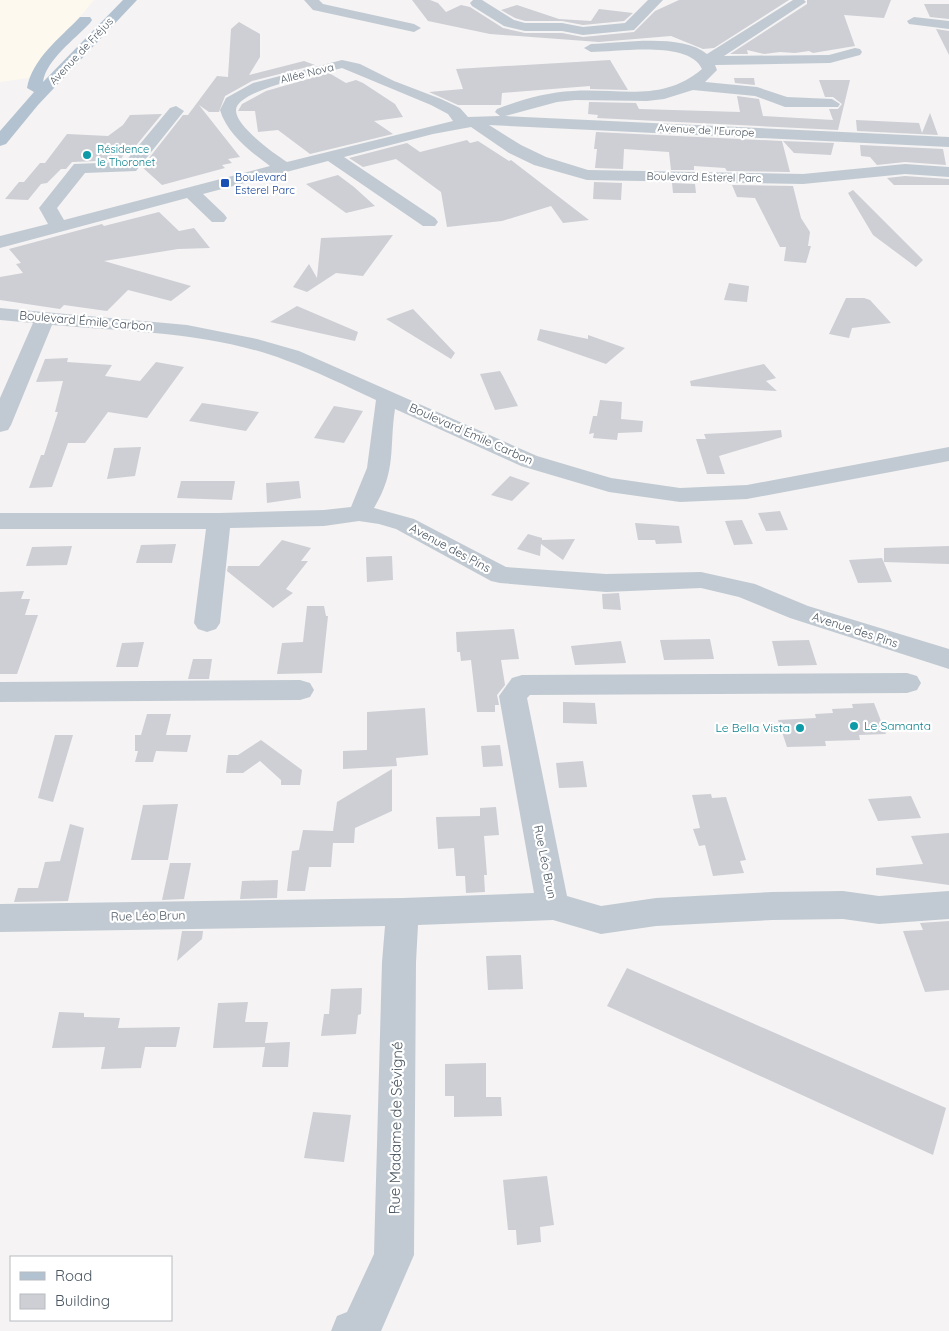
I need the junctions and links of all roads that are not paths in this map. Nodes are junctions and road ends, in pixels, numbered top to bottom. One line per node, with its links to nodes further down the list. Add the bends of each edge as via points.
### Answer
1 (130, 0): 14 (main road, Avenue de Fréjus)
2 (312, 0): 9 (street, via 318,7)
3 (656, 0): 4 (street, via 629,27 584,31 509,23)
4 (478, 2)
5 (799, 2): 12 (street)
6 (93, 12): 14 (main road, Avenue de Fréjus, via 37,74)
7 (914, 22): 8 (street)
8 (949, 25)
9 (414, 28)
10 (591, 48): 12 (street, via 667,47 692,51)
11 (855, 52): 12 (street, via 830,59)
12 (707, 61): 13 (street, via 710,70)
13 (692, 84): 15 (street, via 757,92 785,102); 17 (street, via 646,98 574,95 513,108)
14 (33, 102): 18 (main road, Avenue de Fréjus)
15 (832, 104)
16 (176, 110): 26 (street, via 130,167 80,168 48,208)
17 (473, 121): 19 (street, Avenue de l'Europe); 20 (street); 21 (street, Allée Nova, via 436,102 342,64 258,86 230,103 231,120 251,142); 22 (street, Boulevard Esterel Parc, via 532,157 587,175 803,178 905,169)
18 (0, 141)
19 (949, 142)
20 (330, 155): 21 (street); 25 (street)
21 (284, 167): 23 (street)
22 (949, 172)
23 (190, 192): 24 (street); 26 (street)
24 (218, 218)
25 (429, 222)
26 (59, 227): 27 (street)
27 (0, 242)
28 (0, 314): 29 (street, Boulevard Émile Carbon)
29 (47, 318): 30 (street, Boulevard Émile Carbon, via 187,331 250,343 292,355); 31 (street, via 39,329)
30 (388, 397): 32 (street, Boulevard Émile Carbon, via 529,461 608,485 680,496 747,492); 33 (street, via 384,405 382,453 372,494)
31 (0, 425)
32 (949, 454)
33 (359, 513): 35 (street, Avenue des Pins, via 324,518); 37 (street, Avenue des Pins, via 405,524 500,575 606,583 701,580 746,590 799,612)
34 (0, 521): 35 (street, Avenue des Pins)
35 (219, 521): 36 (street)
36 (207, 623)
37 (949, 659)
38 (907, 683): 42 (street, Rue Léo Brun, via 522,685 514,696)
39 (300, 690): 40 (street)
40 (0, 692)
41 (949, 905): 42 (street, via 878,910 843,905 772,906 656,912 601,920)
42 (553, 906): 43 (street, Rue Léo Brun)
43 (403, 912): 44 (street, Rue Léo Brun); 45 (street, Rue Madame de Sévigné, via 399,962 394,1255 362,1328)
44 (0, 918)
45 (352, 1331)

